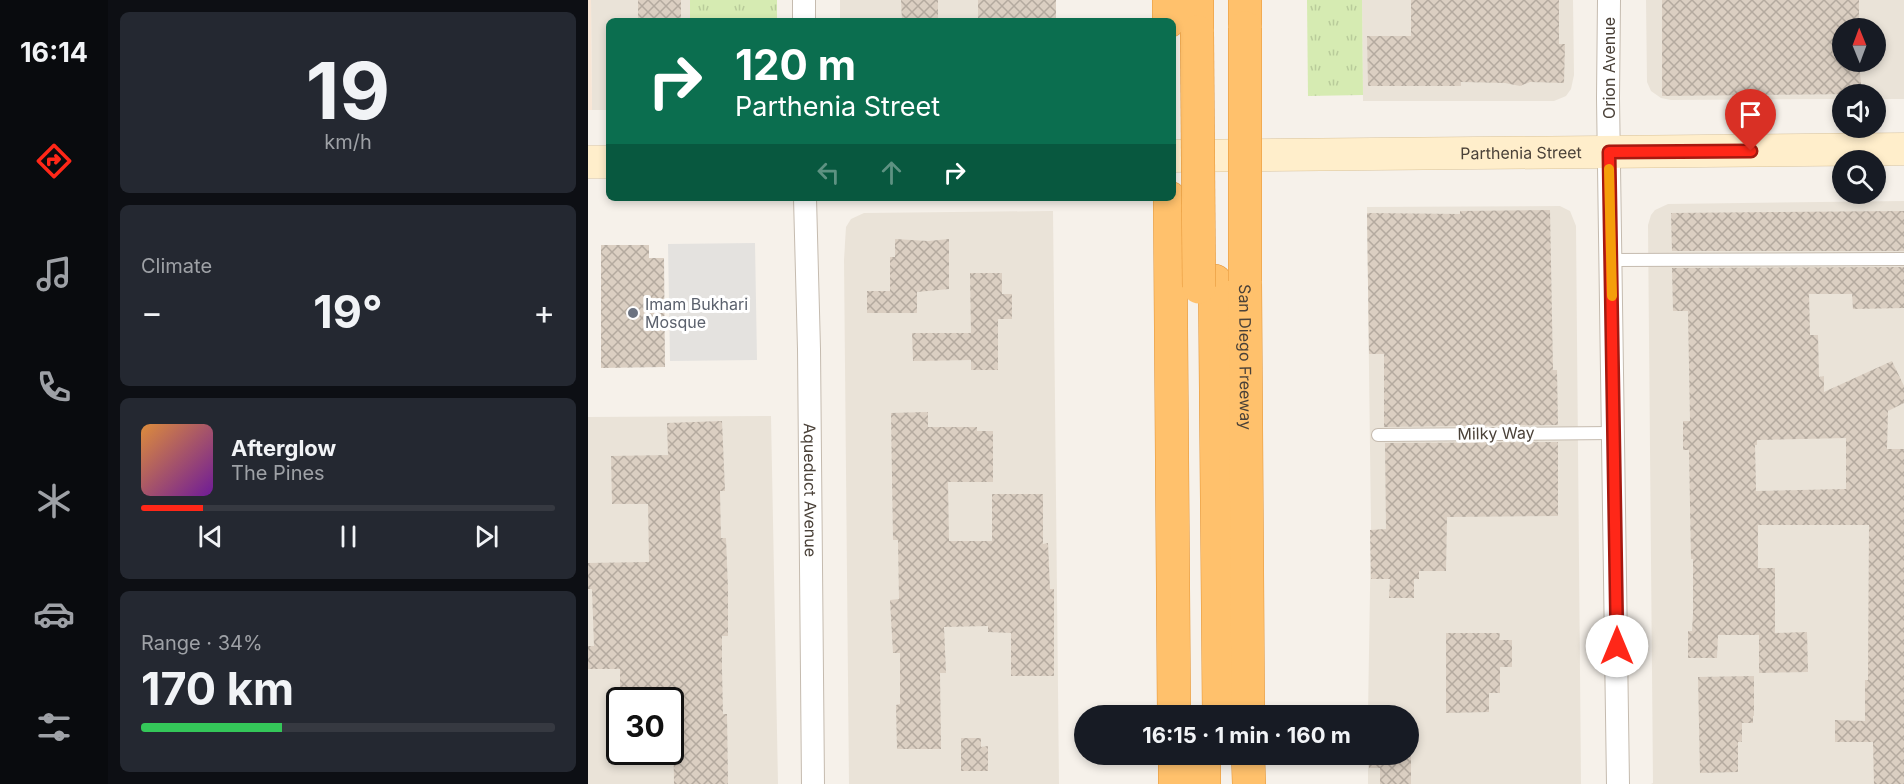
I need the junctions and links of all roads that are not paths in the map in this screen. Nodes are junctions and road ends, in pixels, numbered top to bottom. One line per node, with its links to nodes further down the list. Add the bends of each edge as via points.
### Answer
1 (804, 0): 6 (street)
2 (1169, 0): 5 (highway)
3 (1609, 0): 8 (street, Orion Avenue)
4 (1245, 14): 16 (highway, San Diego Freeway, bridge)
5 (1197, 16): 16 (highway)
6 (804, 18)
7 (1904, 149): 8 (main road, Parthenia Street)
8 (1609, 152): 9 (main road, Parthenia Street); 15 (street, Orion Avenue)
9 (1176, 156)
10 (588, 162): 11 (main road)
11 (606, 162)
12 (805, 201): 27 (street, Aqueduct Avenue)
13 (1171, 201): 16 (highway, San Diego Freeway)
14 (1904, 259): 15 (lane)
15 (1611, 260): 17 (street, Orion Avenue)
16 (1207, 283): 19 (highway, San Diego Freeway); 20 (highway); 21 (highway); 22 (highway, San Diego Freeway)
17 (1614, 433): 18 (lane, Milky Way); 32 (street, Orion Avenue)
18 (1378, 435)
19 (1175, 705)
20 (1204, 705)
21 (1219, 705)
22 (1247, 705)
23 (1174, 765): 28 (highway)
24 (1204, 765): 29 (highway)
25 (1219, 765): 30 (highway)
26 (1248, 765): 31 (highway)
27 (813, 784)
28 (1175, 784)
29 (1204, 784)
30 (1219, 784)
31 (1249, 784)
32 (1618, 784)

